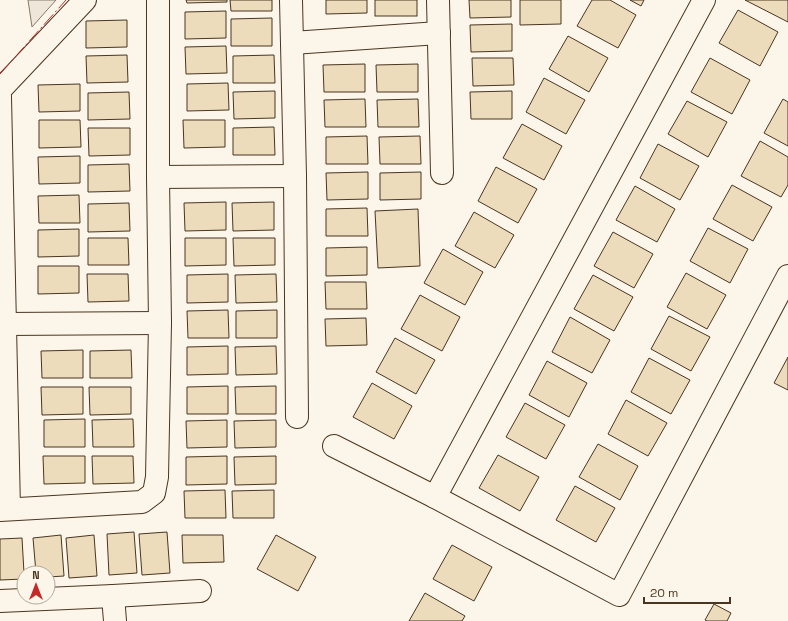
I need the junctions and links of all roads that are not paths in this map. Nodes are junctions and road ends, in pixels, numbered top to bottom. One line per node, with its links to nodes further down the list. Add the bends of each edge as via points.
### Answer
1 (85, 0): 8 (street)
2 (158, 0): 12 (street)
3 (291, 0): 7 (street)
4 (438, 0): 6 (street)
5 (704, 0): 18 (street)
6 (439, 33): 7 (street); 10 (street)
7 (292, 43): 11 (street)
8 (0, 90)
9 (0, 97): 15 (street)
10 (442, 173)
11 (295, 176): 12 (street); 16 (street)
12 (158, 177): 14 (street)
13 (788, 276): 18 (street, via 619,595)
14 (160, 323): 15 (street); 19 (street, via 158,477 154,493 142,502)
15 (5, 324): 19 (street)
16 (297, 417)
17 (334, 446): 18 (street)
18 (435, 497)
19 (4, 509)
20 (200, 591): 21 (street)
21 (113, 596): 22 (street); 23 (street)
22 (0, 601)
23 (115, 621)

